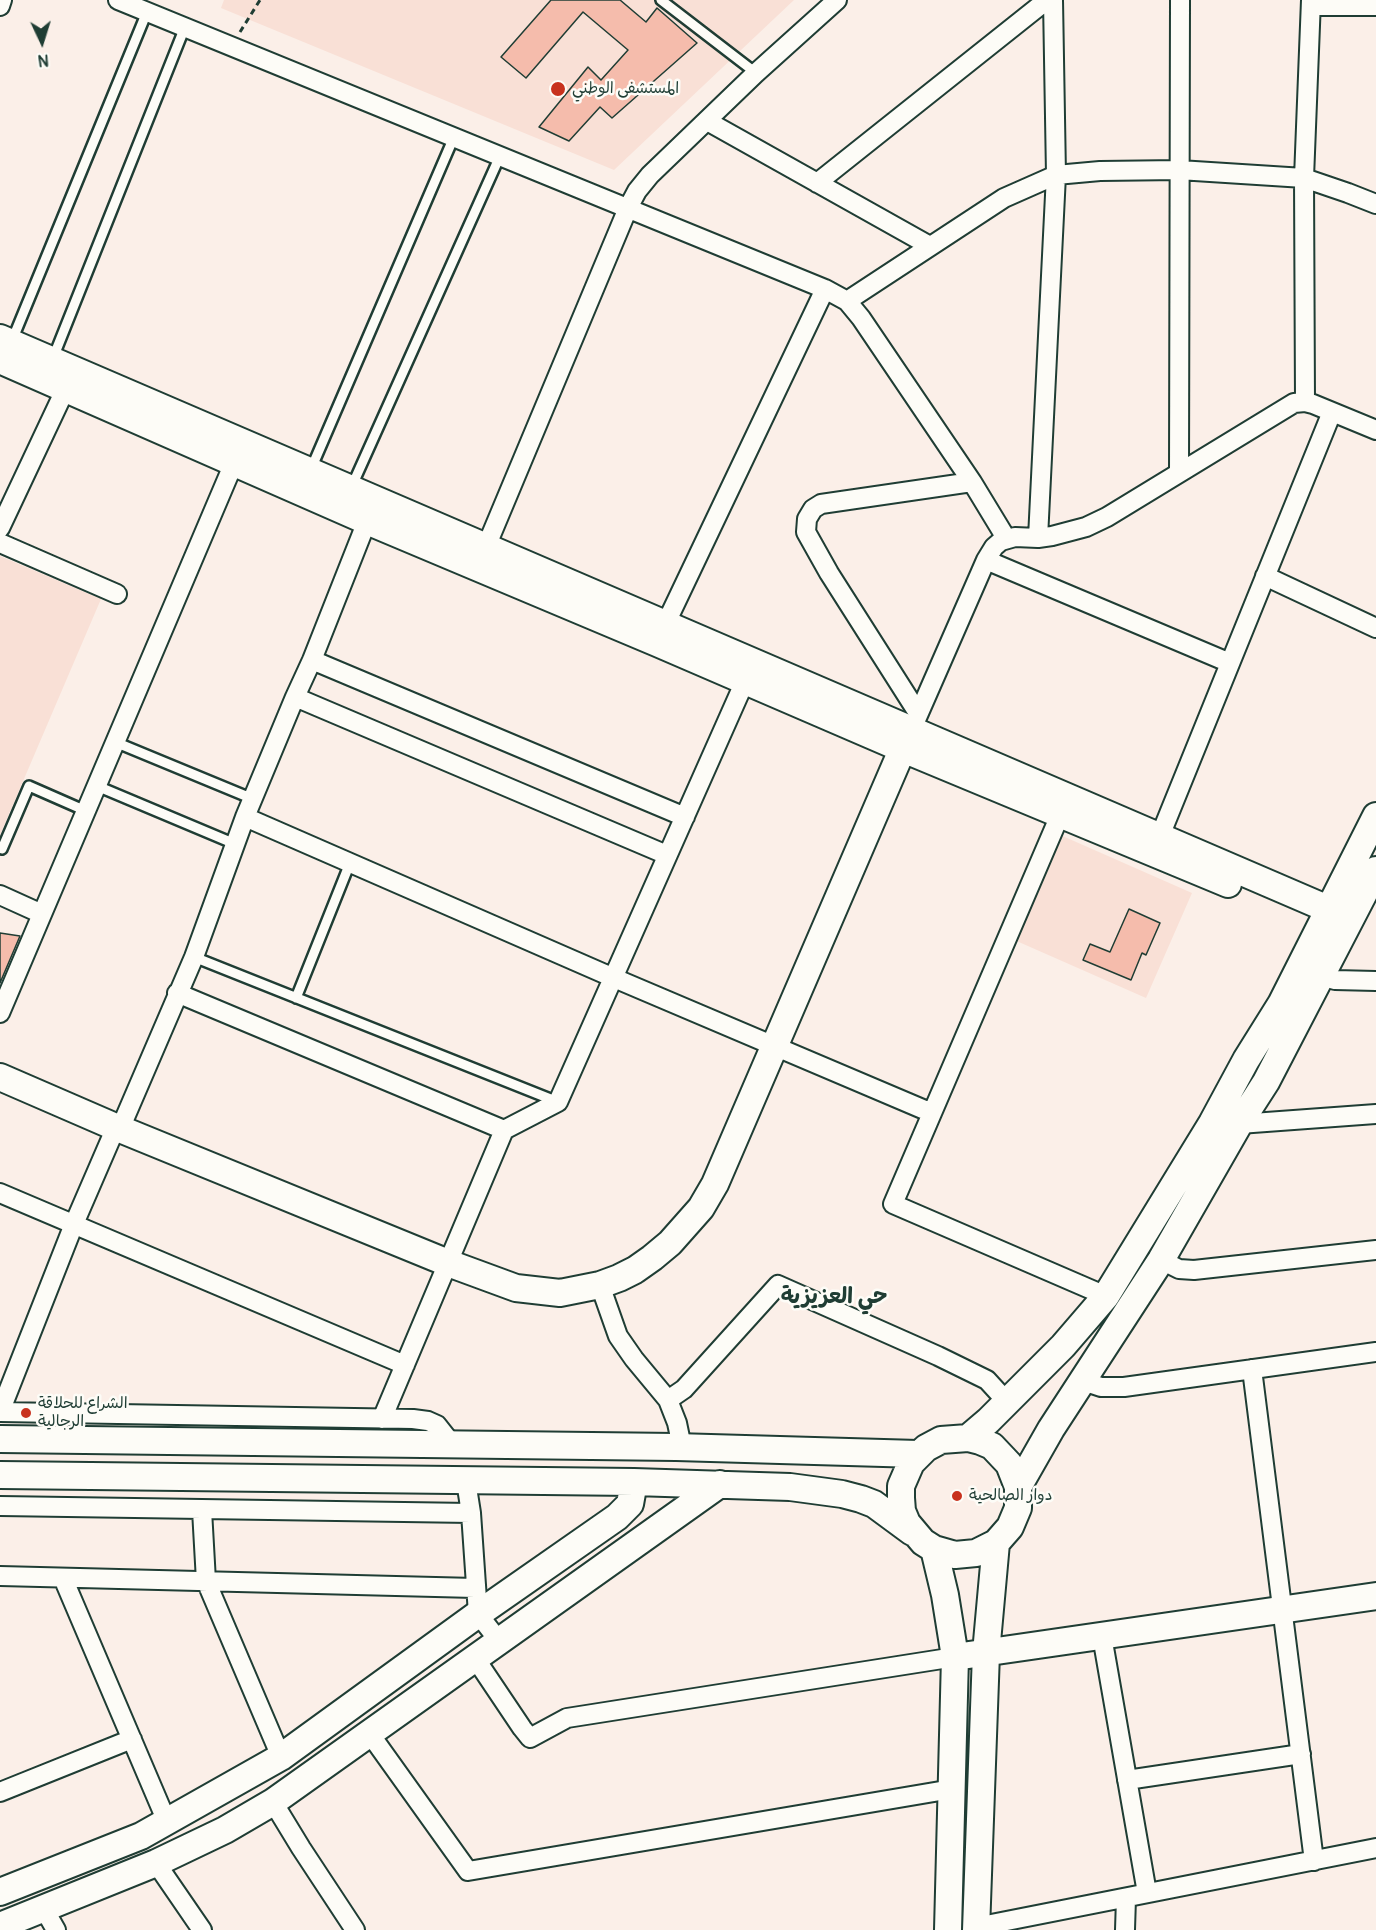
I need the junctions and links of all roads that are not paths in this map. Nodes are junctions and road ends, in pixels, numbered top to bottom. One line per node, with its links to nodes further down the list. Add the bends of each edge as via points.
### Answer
1 (2, 0): 9 (street)
2 (118, 0): 11 (street)
3 (661, 0): 13 (lane)
4 (837, 0): 13 (street)
5 (1047, 0): 20 (street)
6 (1053, 0): 18 (street)
7 (1180, 0): 17 (street)
8 (1311, 3): 10 (street); 19 (street)
9 (0, 6)
10 (1376, 6)
11 (147, 12): 12 (street); 26 (lane)
12 (185, 27): 15 (street); 27 (lane)
13 (756, 73): 14 (street)
14 (706, 121): 20 (street); 22 (street, via 650,175)
15 (454, 137): 16 (street); 33 (lane)
16 (500, 156): 22 (street); 36 (lane)
17 (1179, 170): 18 (street); 19 (street); 34 (street)
18 (1056, 175): 23 (street, via 1004,198); 40 (street)
19 (1304, 178): 21 (street); 29 (street)
20 (817, 183): 23 (street)
21 (1376, 204)
22 (628, 208): 24 (street); 42 (street)
23 (930, 246): 25 (street)
24 (825, 289): 25 (street); 46 (street)
25 (848, 301): 35 (street)
26 (4, 347): 27 (street); 28 (street)
27 (52, 361): 32 (street)
28 (65, 390): 32 (street); 38 (street)
29 (1305, 402): 30 (street); 34 (street, via 1287,406)
30 (1332, 411): 31 (street); 44 (street)
31 (1376, 430)
32 (239, 453): 33 (street); 37 (street); 53 (street)
33 (310, 471): 36 (street)
34 (1179, 472): 40 (street, via 1096,522)
35 (972, 482): 39 (street); 52 (street, via 821,504 807,519 806,532)
36 (350, 489): 42 (street)
37 (367, 521): 48 (street); 50 (street)
38 (0, 528)
39 (1006, 538): 40 (street); 43 (street)
40 (1038, 538)
41 (0, 543): 45 (street)
42 (486, 547): 46 (street)
43 (986, 560): 49 (street); 52 (street)
44 (1265, 576): 47 (street); 49 (street)
45 (117, 594)
46 (666, 623): 52 (street)
47 (1376, 628)
48 (312, 660): 51 (street); 60 (street)
49 (1230, 663): 61 (street)
50 (745, 681): 52 (street); 60 (street)
51 (295, 697): 55 (street); 64 (street)
52 (911, 730): 57 (street); 61 (street); 77 (street)
53 (116, 742): 54 (street); 55 (lane)
54 (97, 786): 56 (street); 62 (lane)
55 (253, 800): 59 (street)
56 (86, 811): 63 (lane, via 29,786); 68 (street)
57 (1060, 815): 69 (street); 80 (street)
58 (1376, 816): 69 (street)
59 (245, 817): 62 (street); 65 (street)
60 (685, 817): 64 (street)
61 (1160, 836): 69 (street)
62 (235, 844): 70 (street)
63 (0, 848)
64 (667, 855): 72 (street)
65 (350, 863): 72 (street); 75 (lane)
66 (1376, 870): 71 (street)
67 (0, 895): 68 (street)
68 (42, 914): 76 (street)
69 (1325, 916): 91 (street, via 1281,1004)
70 (194, 957): 74 (street); 75 (lane)
71 (1321, 976): 73 (street); 82 (street, via 1266,1082)
72 (614, 978): 77 (street); 79 (street)
73 (1376, 981)
74 (177, 993): 83 (street); 84 (street)
75 (296, 998): 79 (lane)
76 (0, 1013)
77 (775, 1047): 80 (street); 90 (street, via 701,1208 652,1258)
78 (0, 1077): 83 (street)
79 (558, 1102): 84 (street)
80 (932, 1113): 91 (street, via 892,1204)
81 (1376, 1114): 82 (street)
82 (1239, 1124): 88 (street)
83 (118, 1128): 86 (street); 89 (street)
84 (504, 1130): 89 (street)
85 (0, 1193): 86 (street)
86 (74, 1224): 93 (street); 98 (street)
87 (1376, 1250): 88 (street, via 1194,1270 1179,1269)
88 (1161, 1260): 95 (street)
89 (448, 1263): 90 (street, via 516,1288 540,1292 560,1293); 93 (street)
90 (600, 1285): 96 (street, via 618,1336)
91 (1106, 1296): 97 (street)
92 (1376, 1352): 94 (street)
93 (405, 1365): 99 (street)
94 (1252, 1369): 95 (street, via 1117,1388); 121 (street)
95 (1083, 1381): 109 (street)
96 (668, 1400): 97 (street, via 684,1389 778,1286 987,1380); 103 (street)
97 (1008, 1403): 100 (street)
98 (0, 1412): 99 (street)
99 (382, 1419): 102 (street, via 428,1421 437,1425)
100 (968, 1438): 104 (street, via 941,1440); 109 (street, via 992,1446 1001,1454)
101 (0, 1439): 102 (street)
102 (452, 1444): 103 (street)
103 (682, 1447): 104 (street)
104 (918, 1454): 113 (street, via 901,1486 902,1511)
105 (0, 1475): 106 (street)
106 (466, 1481): 107 (street); 112 (street)
107 (634, 1482): 108 (street); 122 (street, via 625,1510)
108 (720, 1484): 113 (street, via 790,1487 852,1496 874,1504); 124 (street)
109 (1018, 1486): 114 (street, via 1015,1518)
110 (0, 1506): 111 (street)
111 (202, 1510): 112 (street); 118 (street)
112 (471, 1513): 119 (street)
113 (914, 1533): 115 (street)
114 (996, 1543): 115 (street, via 966,1555); 125 (street)
115 (934, 1549): 126 (street)
116 (0, 1576): 117 (street)
117 (63, 1578): 118 (street); 129 (street)
118 (206, 1581): 119 (street); 131 (street)
119 (475, 1588): 122 (street)
120 (1376, 1596): 121 (street)
121 (1282, 1610): 123 (street); 130 (street)
122 (478, 1614): 124 (street); 131 (street)
123 (1102, 1636): 125 (street); 132 (street)
124 (499, 1641): 127 (street)
125 (986, 1653): 126 (street); 145 (street)
126 (955, 1657): 127 (street, via 567,1718 530,1738); 133 (street)
127 (475, 1658): 128 (street)
128 (370, 1734): 133 (street, via 468,1871); 135 (street)
129 (132, 1739): 134 (street); 136 (street)
130 (1301, 1754): 132 (street); 138 (street)
131 (281, 1757): 136 (street)
132 (1127, 1780): 141 (street)
133 (952, 1789): 148 (street)
134 (0, 1792)
135 (273, 1802): 139 (street); 147 (street)
136 (167, 1822): 140 (street)
137 (1376, 1848): 138 (street)
138 (1314, 1860): 141 (street)
139 (156, 1863): 143 (street); 146 (street)
140 (0, 1892)
141 (1147, 1893): 142 (street)
142 (1126, 1898): 145 (street); 149 (street)
143 (50, 1919): 144 (street)
144 (0, 1926)
145 (976, 1928)
146 (202, 1930)
147 (355, 1930)
148 (945, 1930)
149 (1125, 1930)

